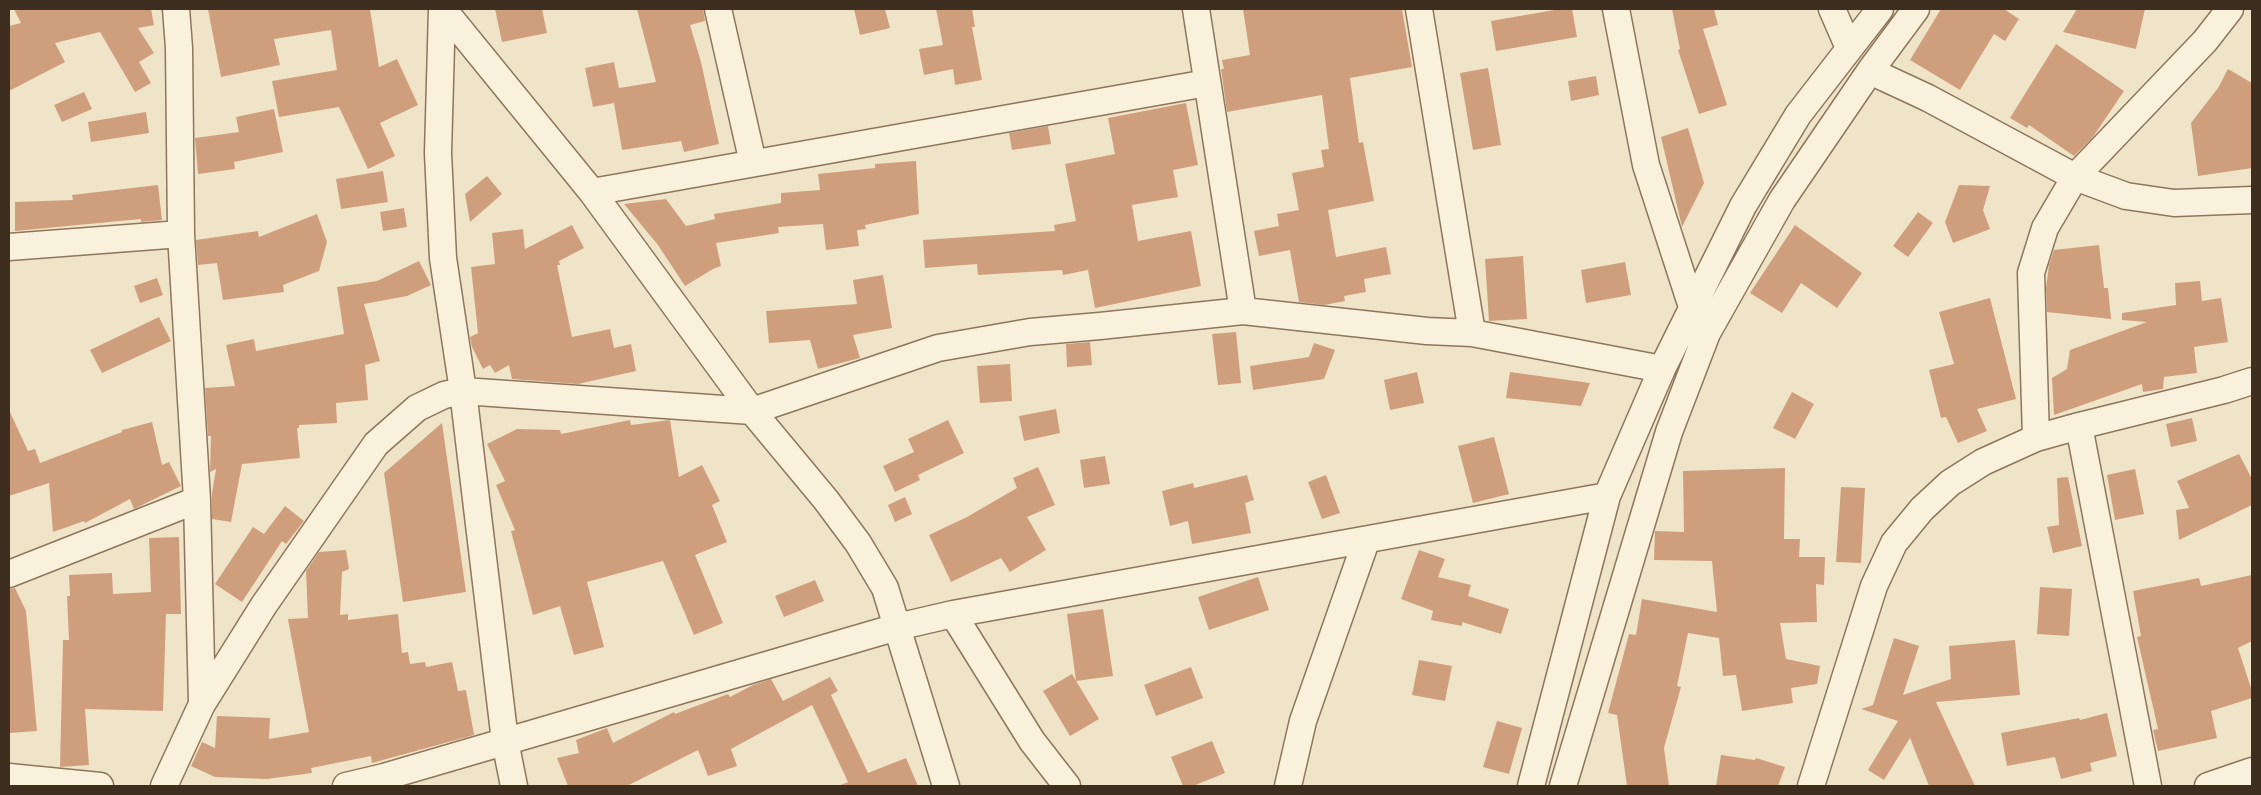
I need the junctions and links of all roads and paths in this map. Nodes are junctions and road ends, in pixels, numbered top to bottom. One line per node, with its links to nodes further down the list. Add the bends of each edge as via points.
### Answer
1 (176, 9): 18 (street)
2 (443, 9): 16 (street); 25 (street, via 438,153 443,258)
3 (718, 9): 14 (street)
4 (1196, 9): 13 (street)
5 (1419, 9): 22 (street)
6 (1616, 9): 20 (street, via 1646,165)
7 (1832, 9): 11 (street)
8 (1880, 9): 11 (street)
9 (1916, 9): 12 (street)
10 (2230, 9): 15 (street, via 2205,41)
11 (1849, 48): 20 (street, via 1798,115 1743,206)
12 (1870, 71): 15 (street, via 1928,98); 47 (street, via 1782,200 1708,334 1670,432)
13 (1207, 83): 14 (street); 21 (street)
14 (753, 163): 16 (street)
15 (2075, 177): 17 (street, via 2126,196 2174,203); 28 (street, via 2045,228 2031,273)
16 (592, 192): 26 (street)
17 (2252, 200)
18 (180, 234): 19 (street); 30 (street)
19 (9, 247)
20 (1692, 307): 23 (street)
21 (1243, 310): 22 (street, via 1427,331); 26 (street, via 1030,332 938,348)
22 (1472, 333): 23 (street)
23 (1662, 369): 29 (street)
24 (2252, 381): 27 (street)
25 (463, 391): 26 (street); 35 (street, via 444,395 417,408 376,444 264,605); 36 (street)
26 (752, 411): 34 (street, via 858,543 885,588)
27 (2079, 426): 28 (street); 49 (street)
28 (2036, 438): 48 (street, via 1983,462 1950,483 1922,508 1894,543 1874,586)
29 (1606, 496): 31 (street); 46 (street)
30 (197, 500): 32 (street); 35 (street)
31 (1366, 540): 33 (street); 45 (street, via 1303,721)
32 (9, 574)
33 (954, 614): 34 (street); 44 (street, via 1032,741)
34 (897, 627): 36 (street); 43 (street)
35 (202, 704): 40 (street)
36 (505, 741): 41 (street); 42 (street)
37 (2252, 771): 50 (street)
38 (9, 777): 39 (street)
39 (100, 786)
40 (164, 786)
41 (346, 786)
42 (514, 786)
43 (946, 786)
44 (1067, 786)
45 (1288, 786)
46 (1531, 786)
47 (1563, 786)
48 (1811, 786)
49 (2148, 786)
50 (2208, 786)

